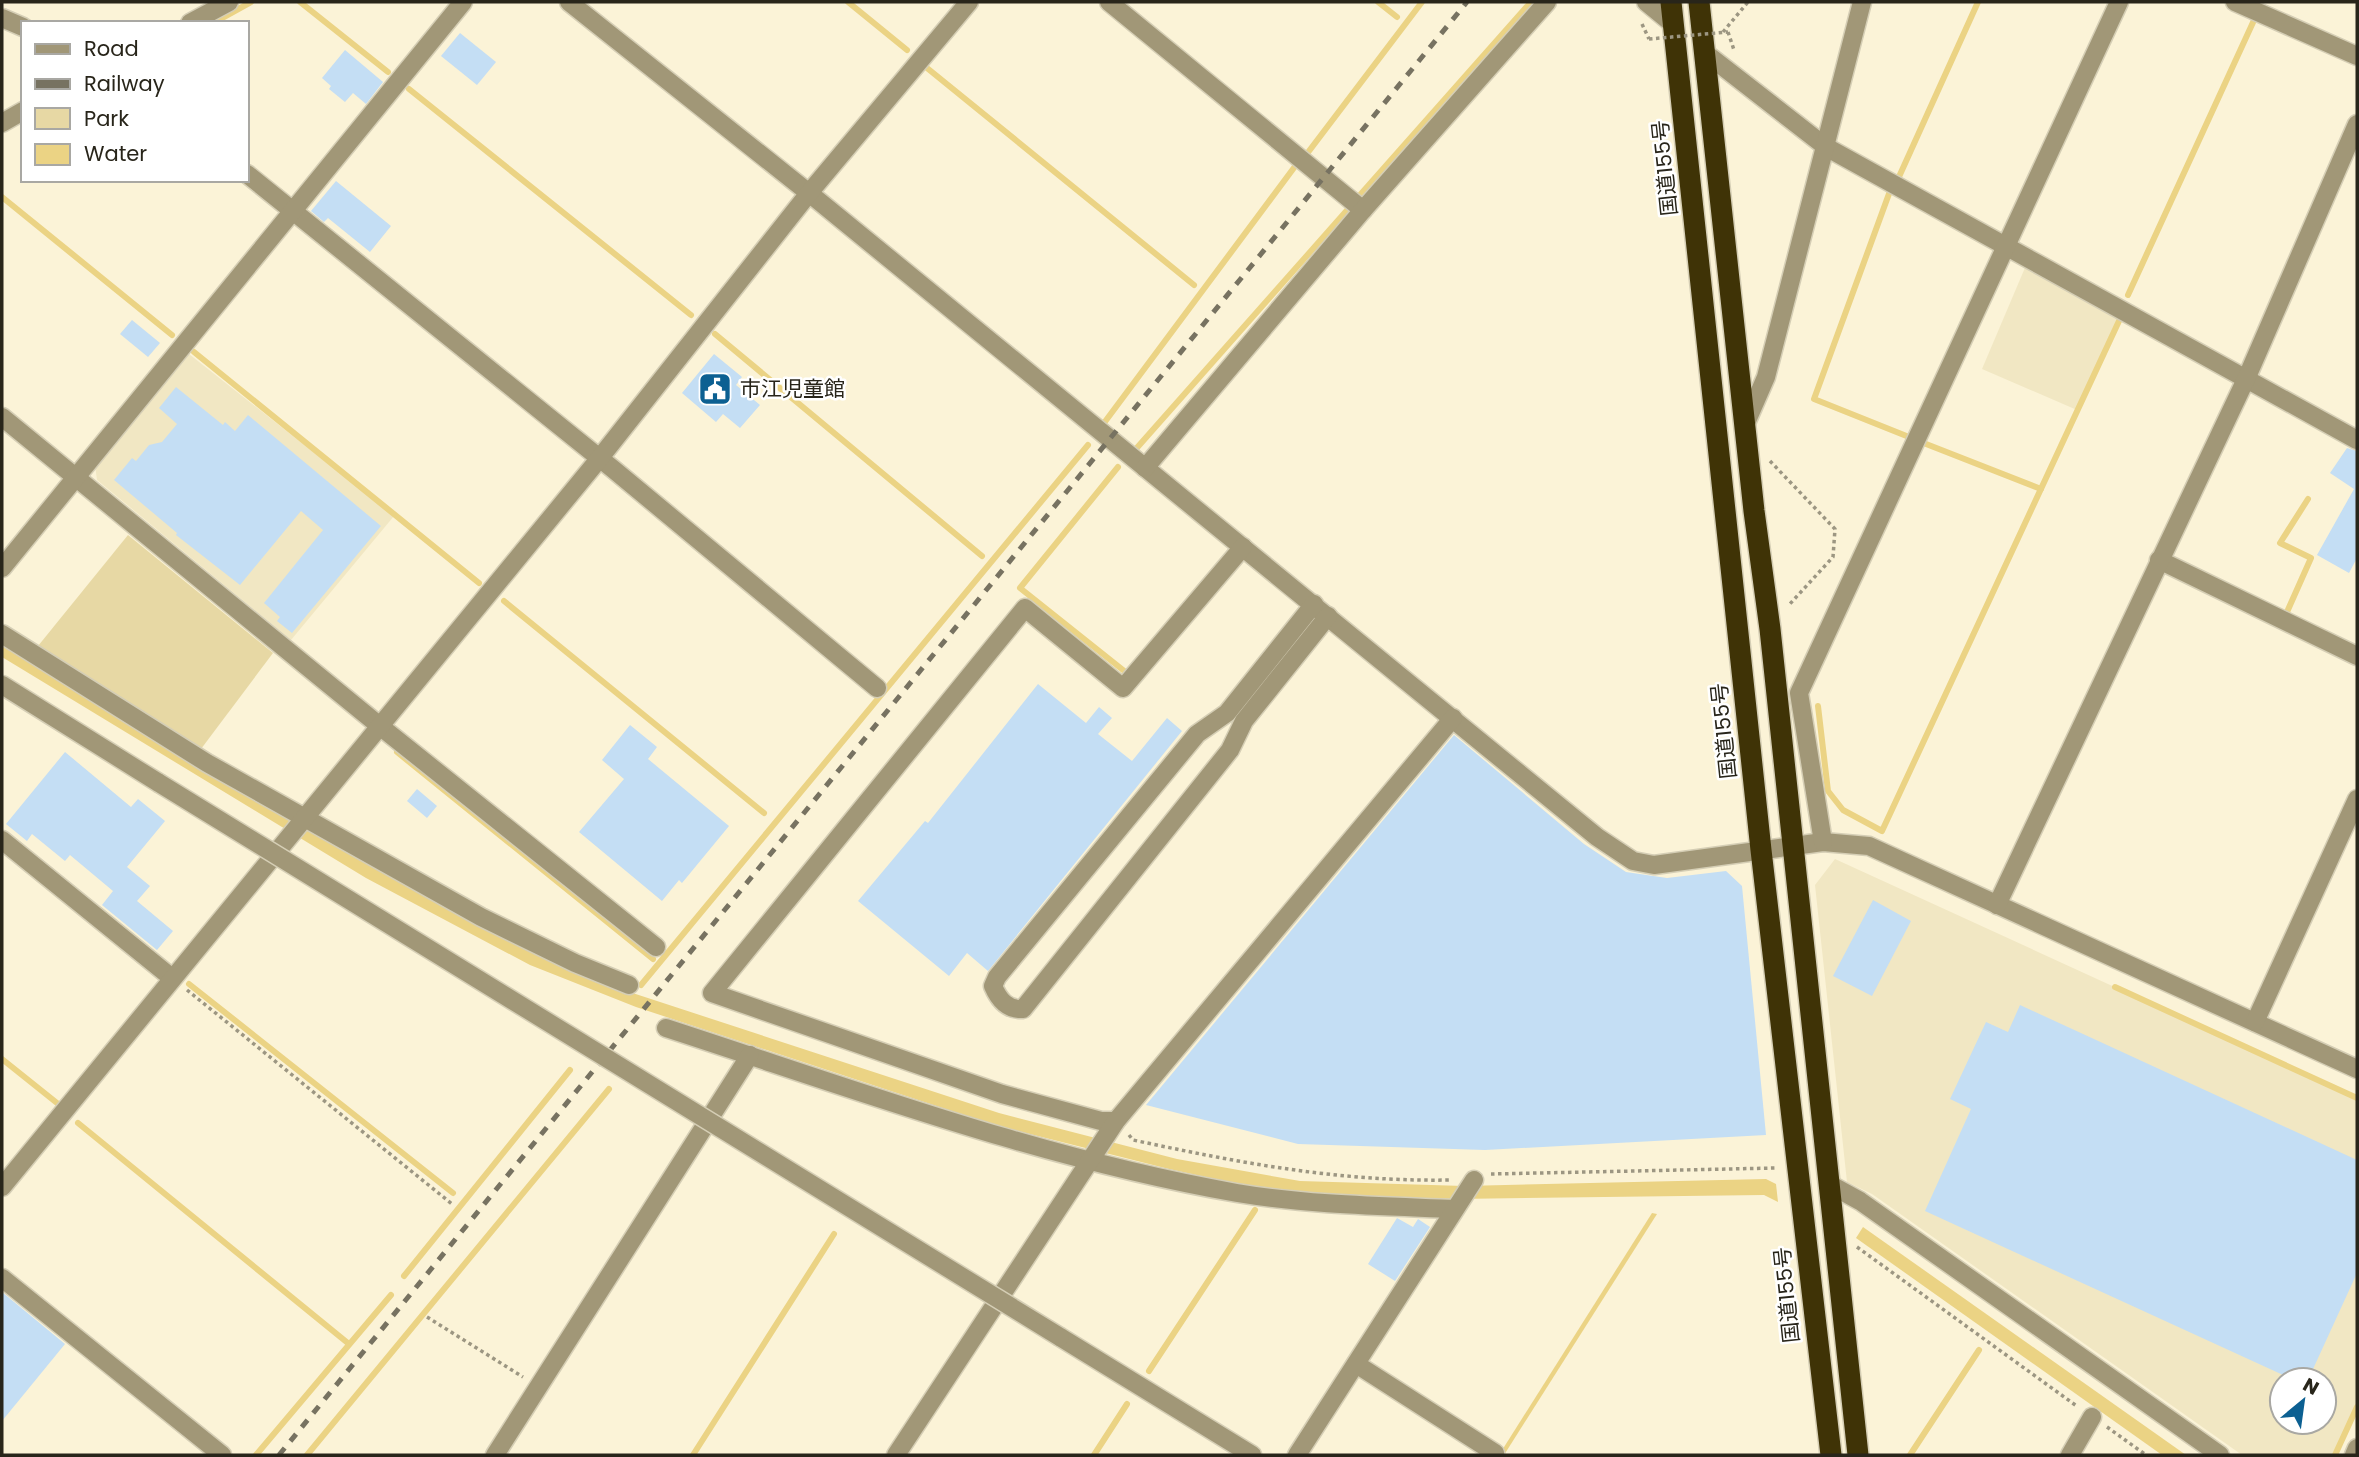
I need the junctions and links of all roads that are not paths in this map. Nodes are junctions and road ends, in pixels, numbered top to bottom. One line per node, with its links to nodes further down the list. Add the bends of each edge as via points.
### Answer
1 (7, 2): 14 (street)
2 (229, 2): 16 (street)
3 (463, 2): 28 (street)
4 (569, 2): 26 (street)
5 (969, 2): 26 (street)
6 (1108, 2): 27 (street)
7 (1547, 2): 27 (street)
8 (1646, 2): 17 (street)
9 (1671, 2): 17 (highway, 国道155号)
10 (1699, 2): 19 (highway)
11 (1863, 2): 24 (street)
12 (2119, 2): 29 (street)
13 (2235, 2): 20 (street)
14 (2, 9)
15 (2, 18): 18 (street)
16 (194, 21)
17 (1674, 25): 53 (highway, 国道155号)
18 (21, 26)
19 (1704, 52): 24 (street); 32 (highway)
20 (2357, 56)
21 (21, 112): 22 (street)
22 (2, 122)
23 (2357, 124): 30 (street)
24 (1826, 147): 29 (street); 32 (street, via 1766,377)
25 (248, 175): 28 (street)
26 (809, 193): 34 (street); 35 (street)
27 (1363, 210): 35 (street)
28 (294, 213): 34 (street); 36 (street)
29 (2005, 245): 30 (street); 51 (street, via 1799,692)
30 (2247, 377): 33 (street); 38 (street)
31 (2, 417): 36 (street)
32 (1746, 423): 52 (highway)
33 (2357, 440)
34 (599, 459): 45 (street); 47 (street)
35 (1145, 467): 37 (street)
36 (77, 477): 39 (street); 47 (street)
37 (1243, 547): 40 (street); 62 (street, via 1124,688 1025,608 712,993 1002,1094)
38 (2159, 560): 43 (street); 54 (street)
39 (2, 568)
40 (1314, 604): 41 (street); 41 (street, via 1227,713 1197,734 996,977 993,986 1007,1005 1023,1009 1230,750 1244,721)
41 (1328, 616): 46 (street)
42 (2, 634): 49 (street)
43 (2357, 656)
44 (2, 685): 76 (street, bridge)
45 (877, 688)
46 (1453, 718): 53 (street, via 1597,837 1633,861 1654,865); 62 (street)
47 (380, 727): 49 (street); 55 (street)
48 (2357, 799): 58 (street)
49 (304, 819): 56 (street); 57 (street, via 481,917)
50 (2, 840): 56 (street)
51 (1823, 842): 52 (street); 54 (street, via 1869,846)
52 (1791, 845): 53 (street); 65 (highway)
53 (1761, 850): 78 (highway, 国道155号)
54 (1997, 905): 58 (street)
55 (656, 947)
56 (172, 978): 66 (street)
57 (629, 985)
58 (2255, 1022): 61 (street)
59 (666, 1028): 60 (street)
60 (750, 1055): 63 (street, via 1013,1141); 74 (street)
61 (2357, 1069)
62 (1116, 1121): 63 (street)
63 (1090, 1158): 67 (street, via 1238,1193 1336,1204); 75 (street)
64 (1473, 1182): 67 (street)
65 (1829, 1184): 79 (highway); 81 (street, via 1860,1201)
66 (2, 1187)
67 (1456, 1206): 69 (street)
68 (2, 1278): 73 (street)
69 (1356, 1364): 72 (street); 77 (street)
70 (2092, 1417): 80 (street)
71 (2357, 1448): 82 (street)
72 (1495, 1453)
73 (222, 1455)
74 (495, 1455)
75 (896, 1455)
76 (1252, 1455)
77 (1297, 1455)
78 (1831, 1455)
79 (1858, 1455)
80 (2070, 1455)
81 (2220, 1455)
82 (2354, 1455)

